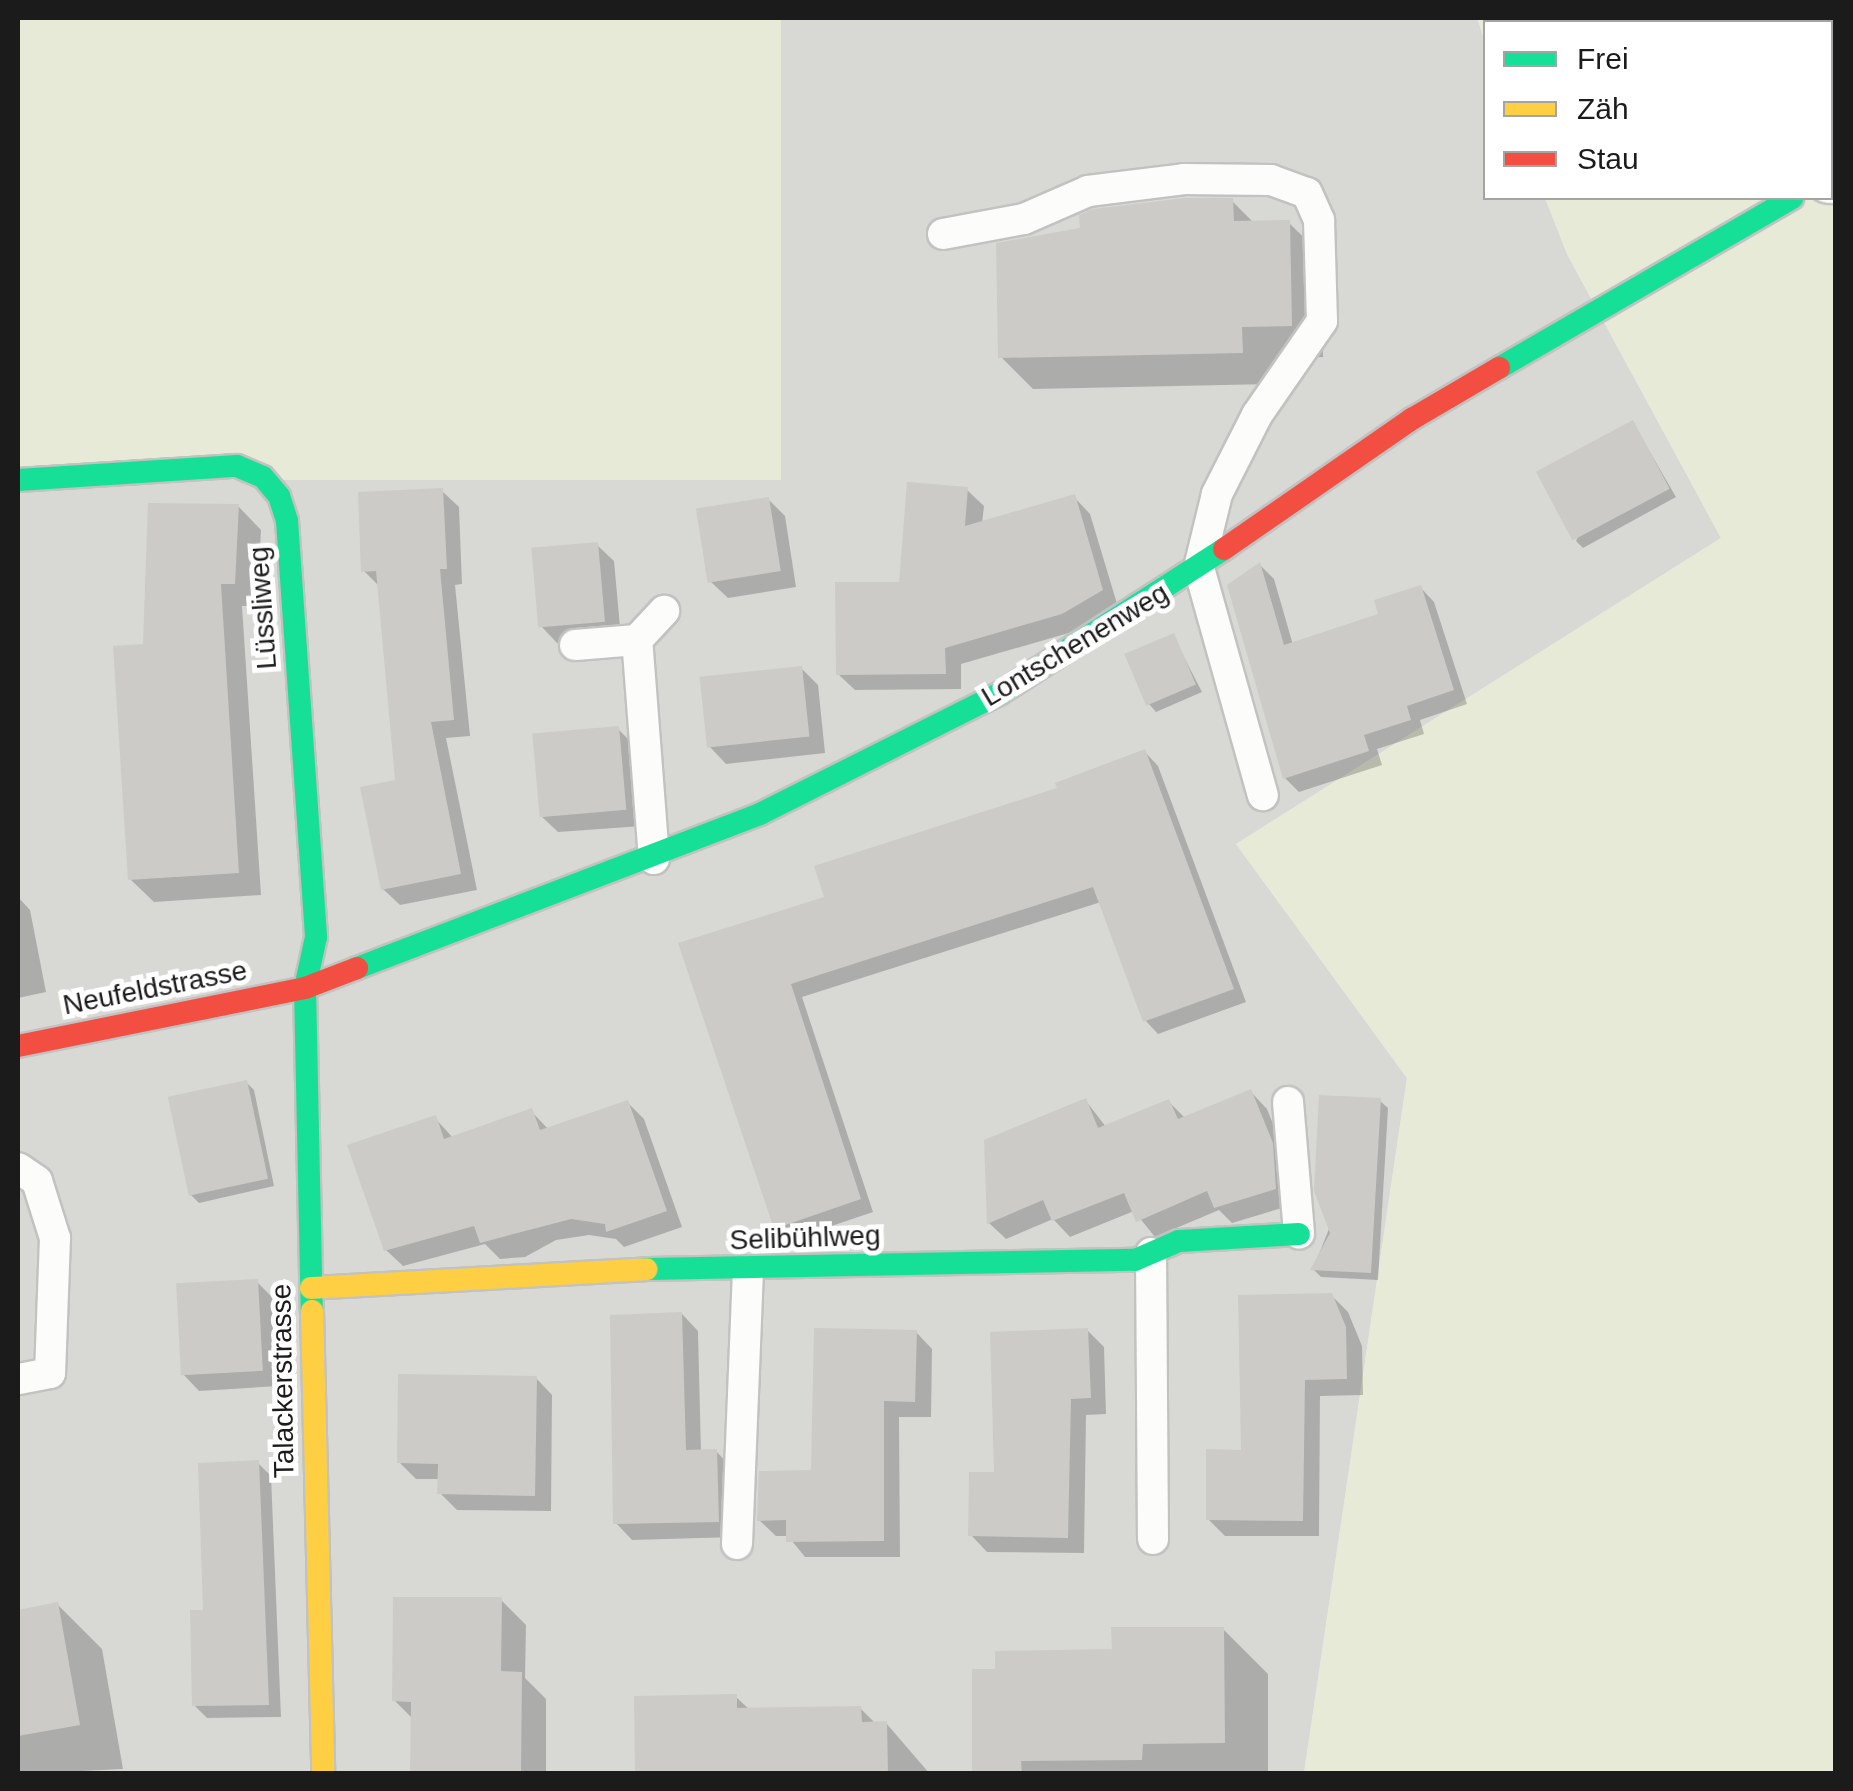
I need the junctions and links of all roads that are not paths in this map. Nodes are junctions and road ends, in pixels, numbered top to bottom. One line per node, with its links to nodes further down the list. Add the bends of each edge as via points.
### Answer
1 (1789, 200): 4 (street, Lontschenenweg, via 1412,419)
2 (943, 234): 4 (lane, via 1024,219 1088,191 1184,178 1271,180 1307,193 1320,220 1322,321 1258,415 1218,494)
3 (18, 480): 10 (street, Lüssliweg, via 237,466 263,477 279,496 316,937)
4 (1199, 568): 8 (lane); 9 (street, Lontschenenweg, via 968,710 793,799)
5 (664, 611): 6 (lane)
6 (636, 640): 7 (lane); 9 (lane)
7 (574, 646)
8 (1263, 796)
9 (654, 859): 10 (street, Lontschenenweg)
10 (305, 988): 11 (street, Neufeldstrasse); 17 (street, Talackerstrasse)
11 (18, 1046)
12 (1288, 1102): 14 (lane)
13 (18, 1168): 18 (lane, via 37,1181 56,1238 50,1373)
14 (1299, 1234): 15 (street, Selibühlweg, via 1179,1241)
15 (1151, 1253): 16 (street, Selibühlweg, via 1134,1260); 19 (lane)
16 (748, 1271): 17 (street, Selibühlweg, via 515,1272); 20 (lane)
17 (311, 1288): 21 (street, Talackerstrasse)
18 (18, 1379)
19 (1153, 1539)
20 (737, 1544)
21 (323, 1774)

